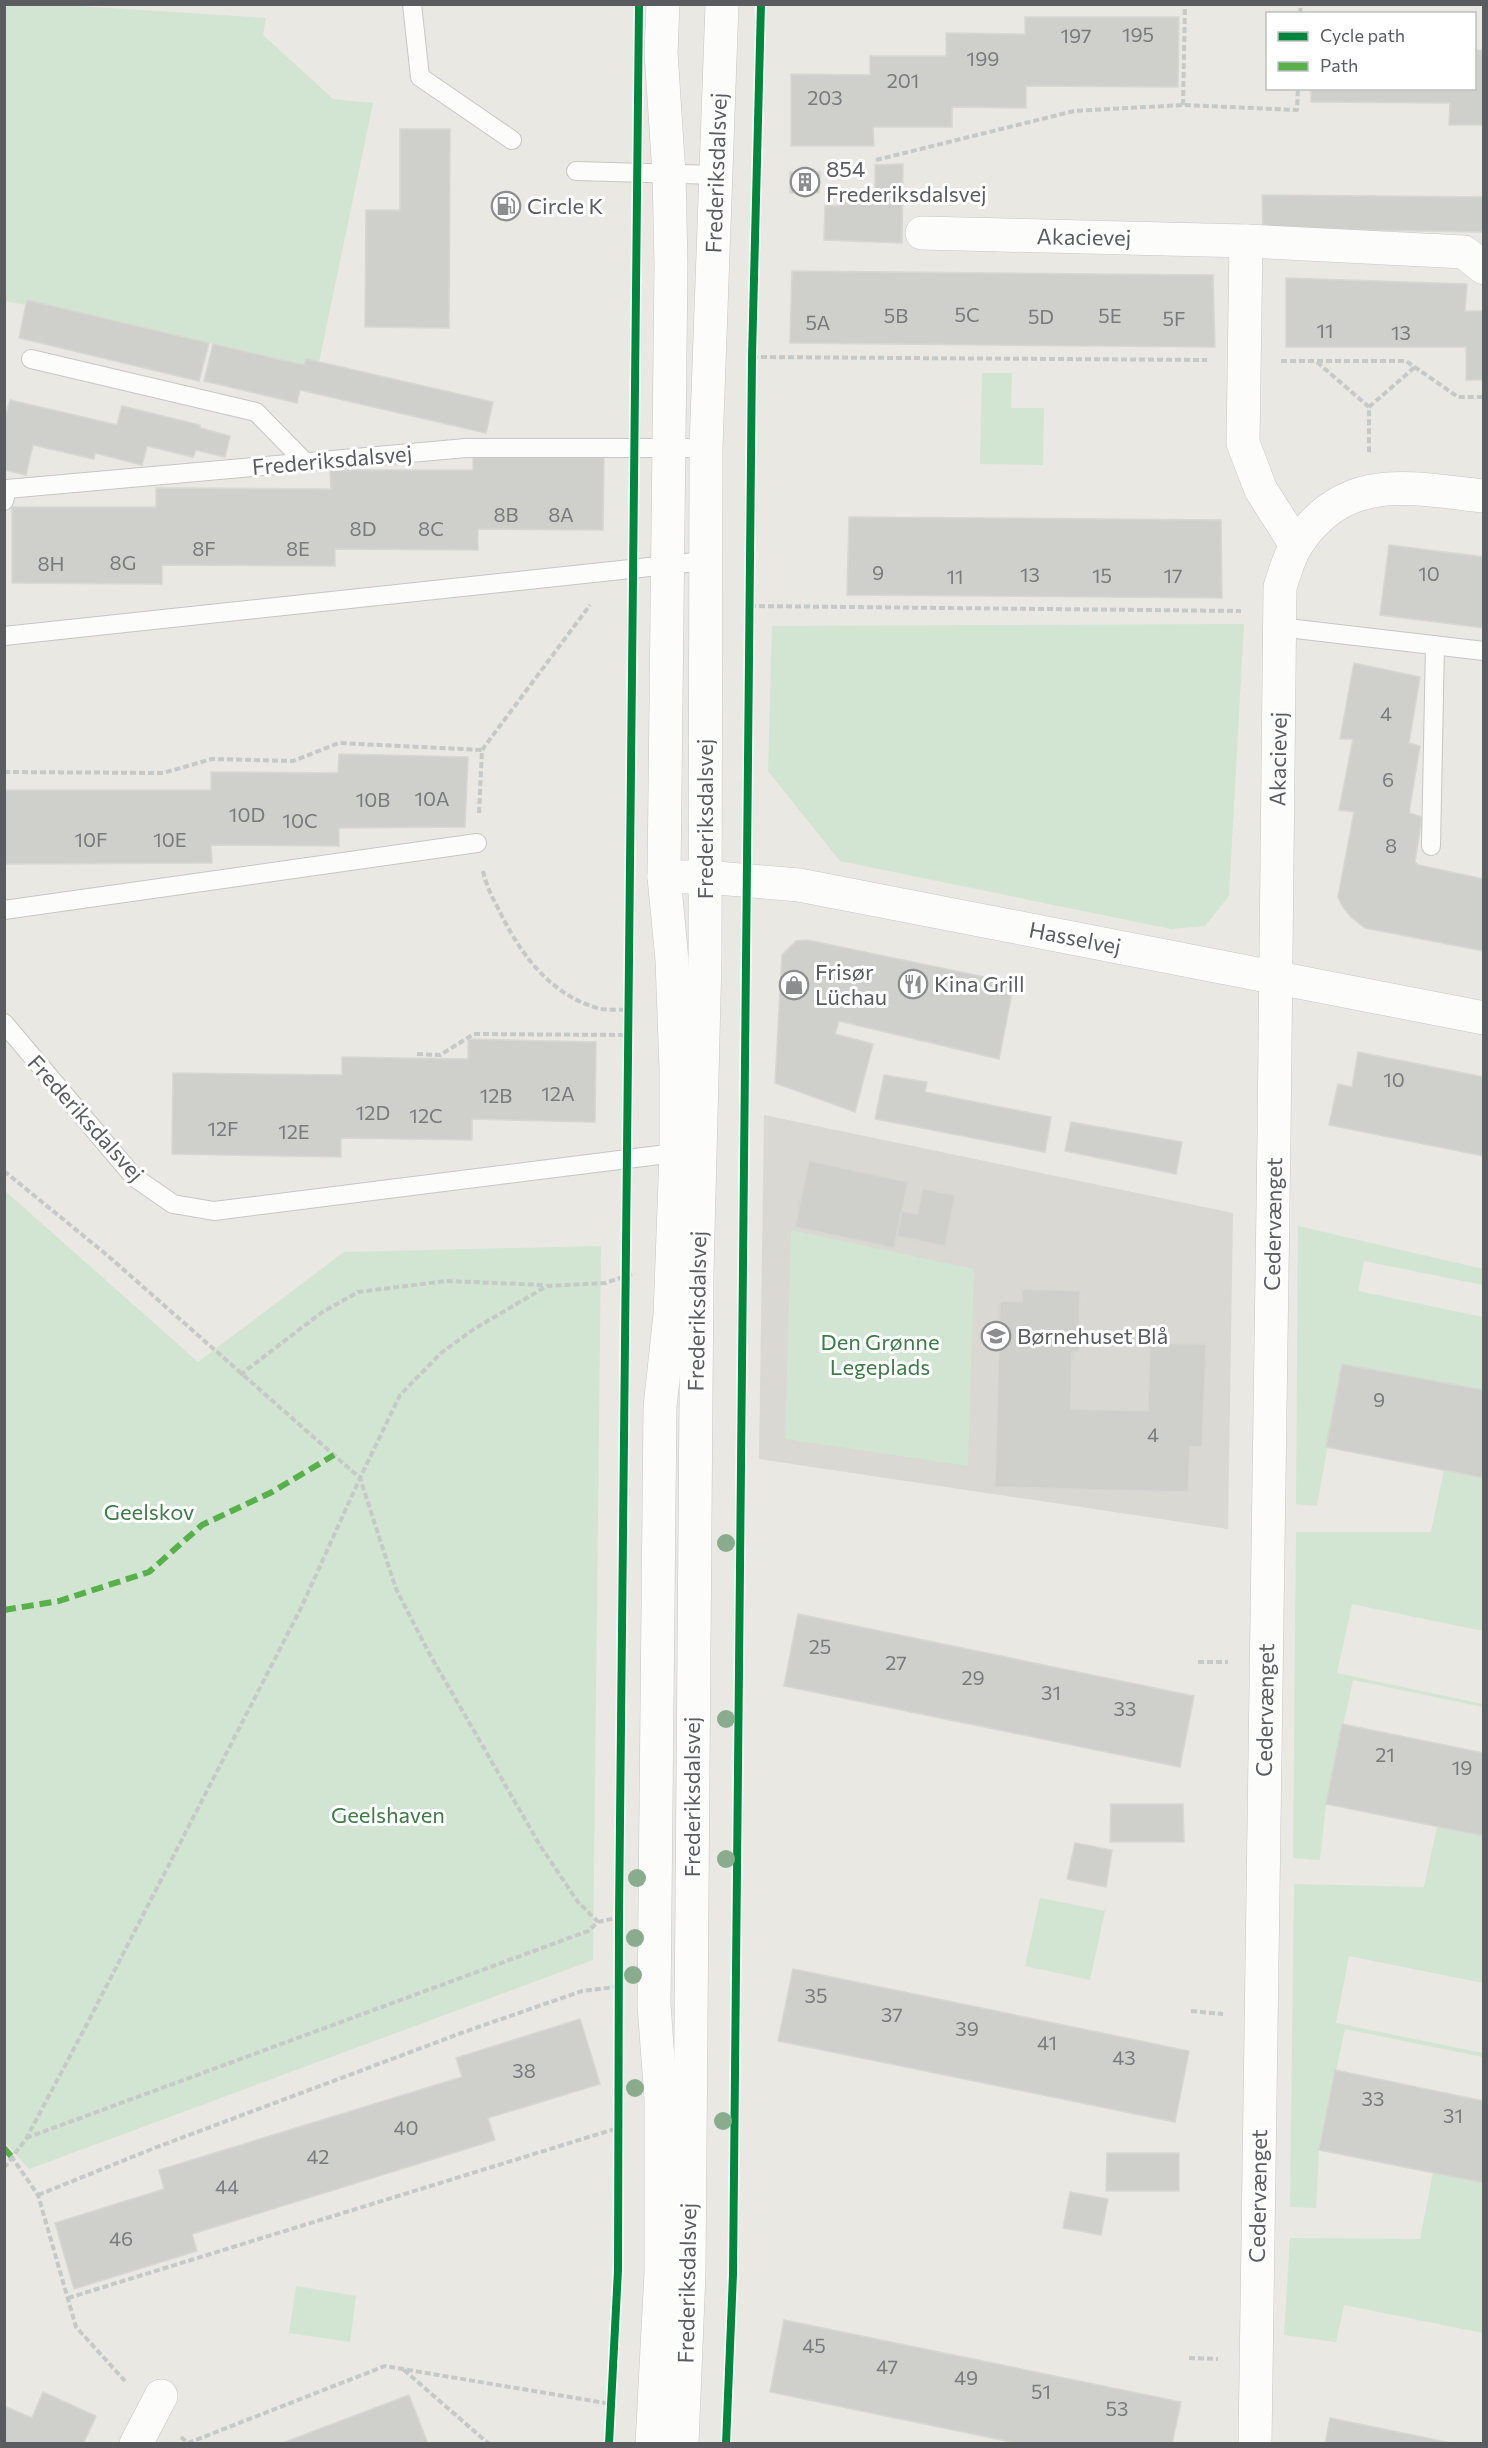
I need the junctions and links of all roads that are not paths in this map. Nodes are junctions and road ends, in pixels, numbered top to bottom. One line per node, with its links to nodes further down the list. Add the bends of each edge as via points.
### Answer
1 (412, 4): 4 (lane, via 420,77)
2 (663, 4): 6 (street, Frederiksdalsvej, via 661,53)
3 (722, 4): 7 (street, Frederiksdalsvej)
4 (512, 140)
5 (576, 171): 6 (lane)
6 (669, 174): 7 (lane); 12 (street, Frederiksdalsvej)
7 (717, 175): 13 (street, Frederiksdalsvej)
8 (922, 233): 9 (street, Akacievej)
9 (1246, 241): 10 (street, Akacievej, via 1464,252); 17 (street, via 1243,443 1261,490)
10 (1484, 268)
11 (31, 359): 14 (lane, via 256,412)
12 (669, 448): 13 (lane, Frederiksdalsvej); 14 (lane, Frederiksdalsvej, via 466,448); 19 (street, Frederiksdalsvej)
13 (706, 448): 18 (street, Frederiksdalsvej)
14 (305, 462): 16 (lane, Frederiksdalsvej, via 7,489)
15 (1484, 496): 17 (street, Akacievej, via 1398,486 1355,494 1324,513)
16 (4, 501)
17 (1296, 545): 20 (street, Akacievej, via 1280,587)
18 (705, 561): 19 (lane); 27 (street, Frederiksdalsvej)
19 (667, 565): 21 (lane); 26 (street, Frederiksdalsvej)
20 (1279, 619): 22 (lane); 29 (street, Akacievej)
21 (4, 636)
22 (1435, 645): 23 (lane); 25 (lane)
23 (1484, 651)
24 (477, 843): 28 (lane)
25 (1431, 846)
26 (664, 877): 27 (street, Hasselvej); 32 (street, Frederiksdalsvej, via 676,1058)
27 (705, 877): 29 (street, Hasselvej, via 799,885); 32 (street, Frederiksdalsvej, via 704,1052)
28 (4, 910)
29 (1276, 977): 30 (street, Hasselvej); 37 (street, Cedervænget)
30 (1484, 1018)
31 (4, 1023): 32 (lane, Frederiksdalsvej, via 134,1178 173,1204 214,1211)
32 (688, 1151): 35 (street, Frederiksdalsvej, via 660,1407 654,2005 662,2111 661,2272); 36 (street, Frederiksdalsvej, via 694,1570 689,2273)
33 (157, 2403): 34 (street)
34 (136, 2444)
35 (652, 2444)
36 (682, 2444)
37 (1255, 2444)

